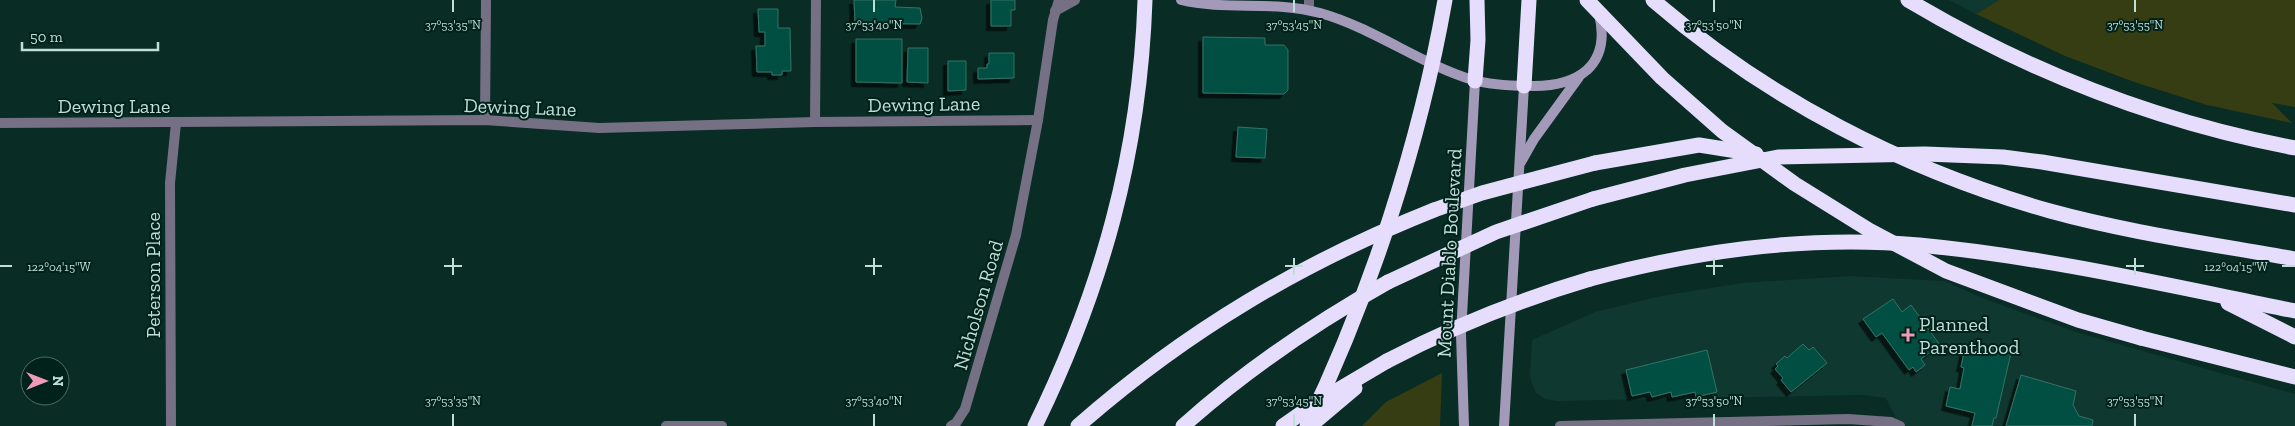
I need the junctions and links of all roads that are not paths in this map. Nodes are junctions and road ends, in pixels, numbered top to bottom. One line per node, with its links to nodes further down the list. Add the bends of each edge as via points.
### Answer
1 (486, 0): 19 (street)
2 (816, 0): 21 (street)
3 (1057, 0): 15 (street, Nicholson Road)
4 (1075, 0): 15 (street)
5 (1145, 0): 38 (highway, via 1136,109 1122,183 1100,268 1078,332)
6 (1181, 0): 14 (main road, via 1207,4)
7 (1445, 0): 42 (highway, bridge, via 1395,200 1356,312)
8 (1477, 0): 17 (highway)
9 (1529, 0): 18 (highway)
10 (1587, 0): 33 (highway, bridge, via 1662,78 1722,131 1795,184 1869,230 1946,270 2078,320)
11 (1593, 0): 16 (main road, via 1602,29 1600,49 1593,64)
12 (1652, 0): 28 (highway, bridge, via 1726,58 1796,103 1866,141 1938,173 2012,199 2088,220)
13 (1908, 0): 24 (highway, via 2009,56 2081,88 2194,125)
14 (1309, 5): 17 (main road)
15 (1055, 11): 20 (street, Nicholson Road)
16 (1580, 77): 18 (main road, via 1549,86); 26 (main road, via 1534,139)
17 (1475, 81): 18 (main road); 43 (main road, Mount Diablo Boulevard, via 1461,334)
18 (1524, 86): 26 (main road)
19 (485, 120): 21 (street, Dewing Lane, via 599,128); 23 (street, Dewing Lane)
20 (1038, 120): 21 (street, Dewing Lane); 37 (street, Nicholson Road, via 1028,180 1003,286 965,409)
21 (815, 122)
22 (0, 123): 23 (street, Dewing Lane)
23 (176, 123): 34 (street, Peterson Place, via 170,183)
24 (2295, 148)
25 (1778, 157): 27 (highway, via 1899,154 2003,157 2082,167); 39 (highway, bridge, via 1699,145 1595,163 1482,193 1434,210 1376,233 1280,281 1225,314 1171,351); 40 (highway, bridge, via 1685,175 1593,198 1496,232 1388,282 1316,324 1219,395)
26 (1520, 164): 44 (main road)
27 (2295, 205)
28 (2295, 259)
29 (2209, 294): 30 (highway); 31 (highway); 32 (highway, bridge, via 2062,265 1918,245 1877,243 1749,248 1677,259 1590,279 1492,312)
30 (2295, 311)
31 (2295, 336)
32 (1387, 361): 41 (highway); 42 (highway)
33 (2295, 378)
34 (171, 426)
35 (666, 426): 36 (street)
36 (722, 426)
37 (951, 426)
38 (1036, 426)
39 (1078, 426)
40 (1183, 426)
41 (1282, 426)
42 (1309, 426)
43 (1464, 426)
44 (1504, 426)
45 (1560, 426): 46 (street, via 1848,419 1891,422)
46 (1900, 426)

